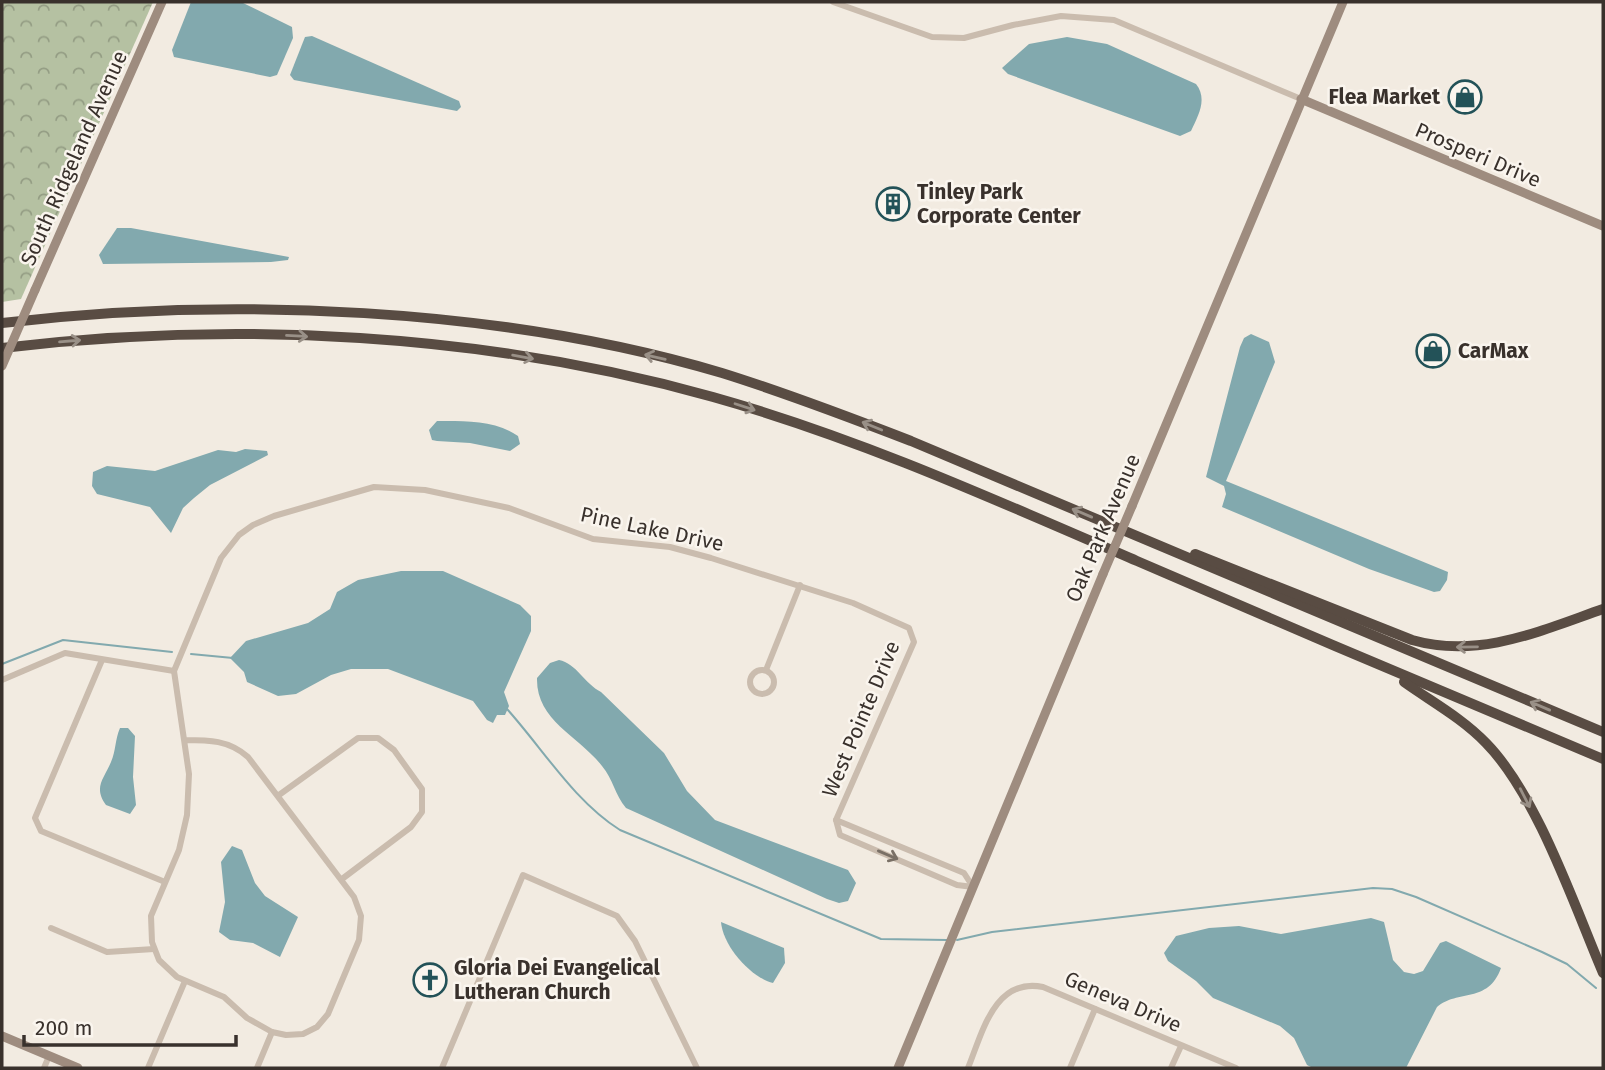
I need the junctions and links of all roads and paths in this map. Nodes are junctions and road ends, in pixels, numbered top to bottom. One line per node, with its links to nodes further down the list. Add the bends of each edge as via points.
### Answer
1 (162, 2): 8 (street, South Ridgeland Avenue, bridge)
2 (833, 2): 4 (street, via 932,37 964,38 1061,16 1114,20)
3 (1343, 2): 4 (street, Oak Park Avenue)
4 (1301, 99): 5 (street, Prosperi Drive); 25 (street, Oak Park Avenue, bridge)
5 (1603, 226)
6 (2, 323): 9 (highway, one-way to 6, via 823,406 720,373 610,347 481,324 275,310 184,310)
7 (2, 348): 15 (highway, one-way to 15, via 95,339 275,335 477,349 618,374 713,397 905,463)
8 (2, 366)
9 (1136, 536): 11 (highway, one-way to 9, via 1504,643 1466,648 1425,644 1210,558); 18 (highway, one-way to 9)
10 (800, 585): 12 (street, Pine Lake Drive, via 859,605); 14 (street); 16 (street, Pine Lake Drive, via 670,547 593,539 509,508 425,490 374,487 274,516 239,536 221,558)
11 (1603, 609)
12 (912, 631): 22 (street, West Pointe Drive, via 914,642)
13 (102, 660): 16 (street); 17 (street, via 65,653); 24 (street, via 34,818 41,831)
14 (766, 670): 14 (street, via 750,677 756,693 766,693 774,685)
15 (1388, 670): 20 (highway); 28 (highway, one-way to 28, via 1461,721 1500,758 1530,808)
16 (174, 671): 19 (street)
17 (2, 680)
18 (1603, 732)
19 (184, 740): 21 (street, via 234,746); 24 (street, via 189,774 187,815)
20 (1603, 759)
21 (279, 795): 23 (street); 23 (street, via 358,738 377,738 394,751 422,789 422,812 411,827)
22 (836, 820): 25 (street, West Pointe Drive, via 964,873); 25 (street, West Pointe Drive, one-way to 25, via 841,835 957,885)
23 (342, 879): 31 (street, via 354,897 362,929 331,1009 310,1031)
24 (165, 882): 27 (street, via 150,921)
25 (973, 887): 41 (street, Oak Park Avenue)
26 (51, 928): 27 (street, via 107,952)
27 (154, 948): 29 (street, via 167,969)
28 (1603, 973)
29 (185, 981): 31 (street, via 224,997); 37 (street)
30 (1095, 1009): 33 (street, Geneva Drive); 42 (street, Geneva Drive, via 1037,986 1013,989 997,1002); 43 (street)
31 (272, 1032): 38 (street)
32 (2, 1036): 34 (street)
33 (1181, 1045): 44 (street); 45 (street, Geneva Drive)
34 (49, 1056): 35 (street); 36 (street)
35 (44, 1068)
36 (78, 1068)
37 (148, 1068)
38 (257, 1068)
39 (442, 1068): 40 (street, via 523,875 617,916 635,941)
40 (697, 1068)
41 (898, 1068)
42 (968, 1068)
43 (1070, 1068)
44 (1171, 1068)
45 (1236, 1068)

